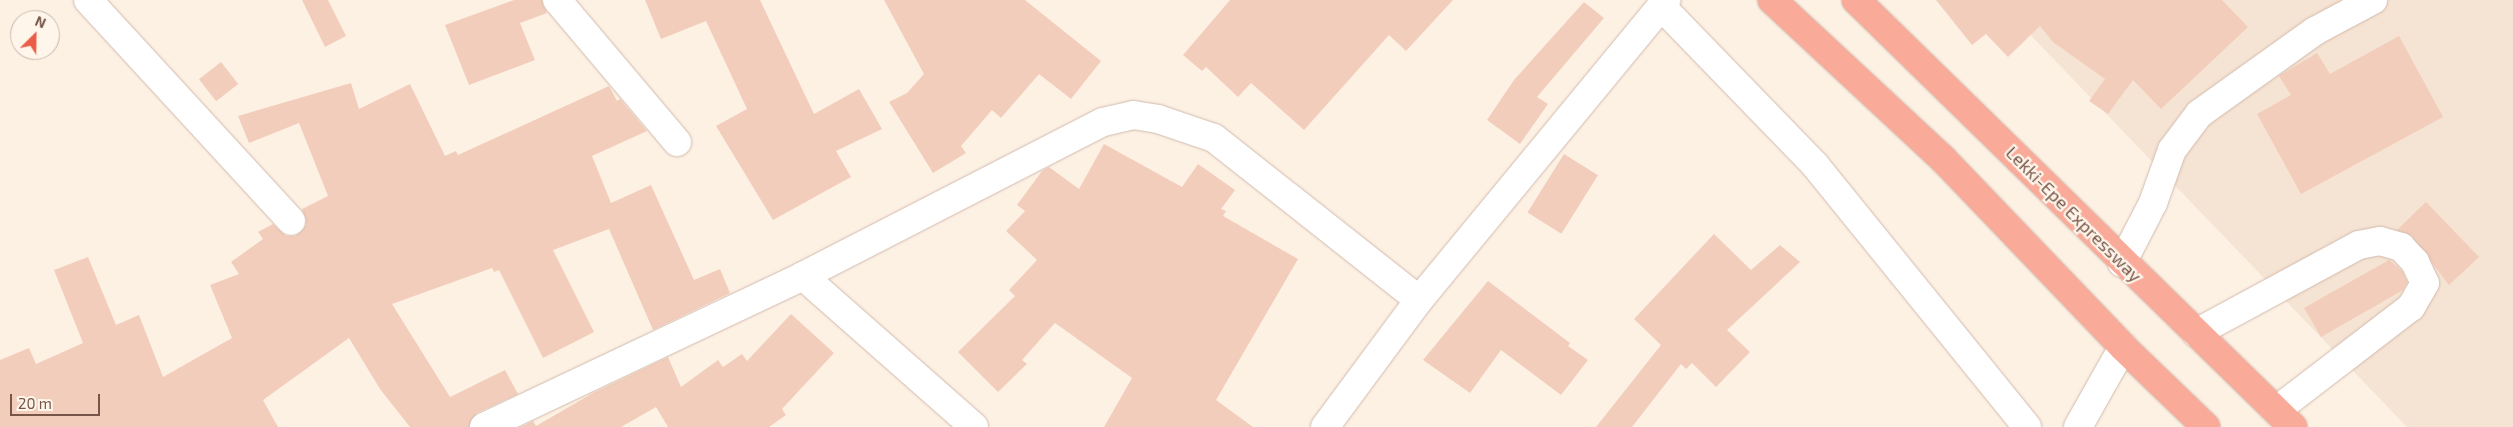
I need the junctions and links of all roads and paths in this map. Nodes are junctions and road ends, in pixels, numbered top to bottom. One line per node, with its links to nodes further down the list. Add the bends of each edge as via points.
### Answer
1 (88, 0): 8 (street)
2 (557, 0): 7 (street)
3 (1772, 0): 13 (highway, via 1943,159)
4 (1856, 0): 9 (highway, Lekki-Epe Expressway)
5 (2373, 0): 9 (street, via 2315,31 2199,114 2172,150 2153,203)
6 (1663, 3): 11 (street); 18 (street, via 1815,165)
7 (677, 142)
8 (290, 221)
9 (2122, 263): 12 (highway, Lekki-Epe Expressway)
10 (802, 276): 11 (street, via 1103,122 1133,115 1158,119 1214,138); 15 (street); 16 (street)
11 (1419, 300): 17 (street)
12 (2196, 333): 14 (highway, Lekki-Epe Expressway); 14 (street, via 2359,245 2380,240 2401,248 2415,262 2425,283 2412,307)
13 (2122, 346): 19 (street); 20 (highway)
14 (2285, 418)
15 (484, 427)
16 (974, 427)
17 (1325, 427)
18 (2027, 427)
19 (2078, 427)
20 (2206, 427)

